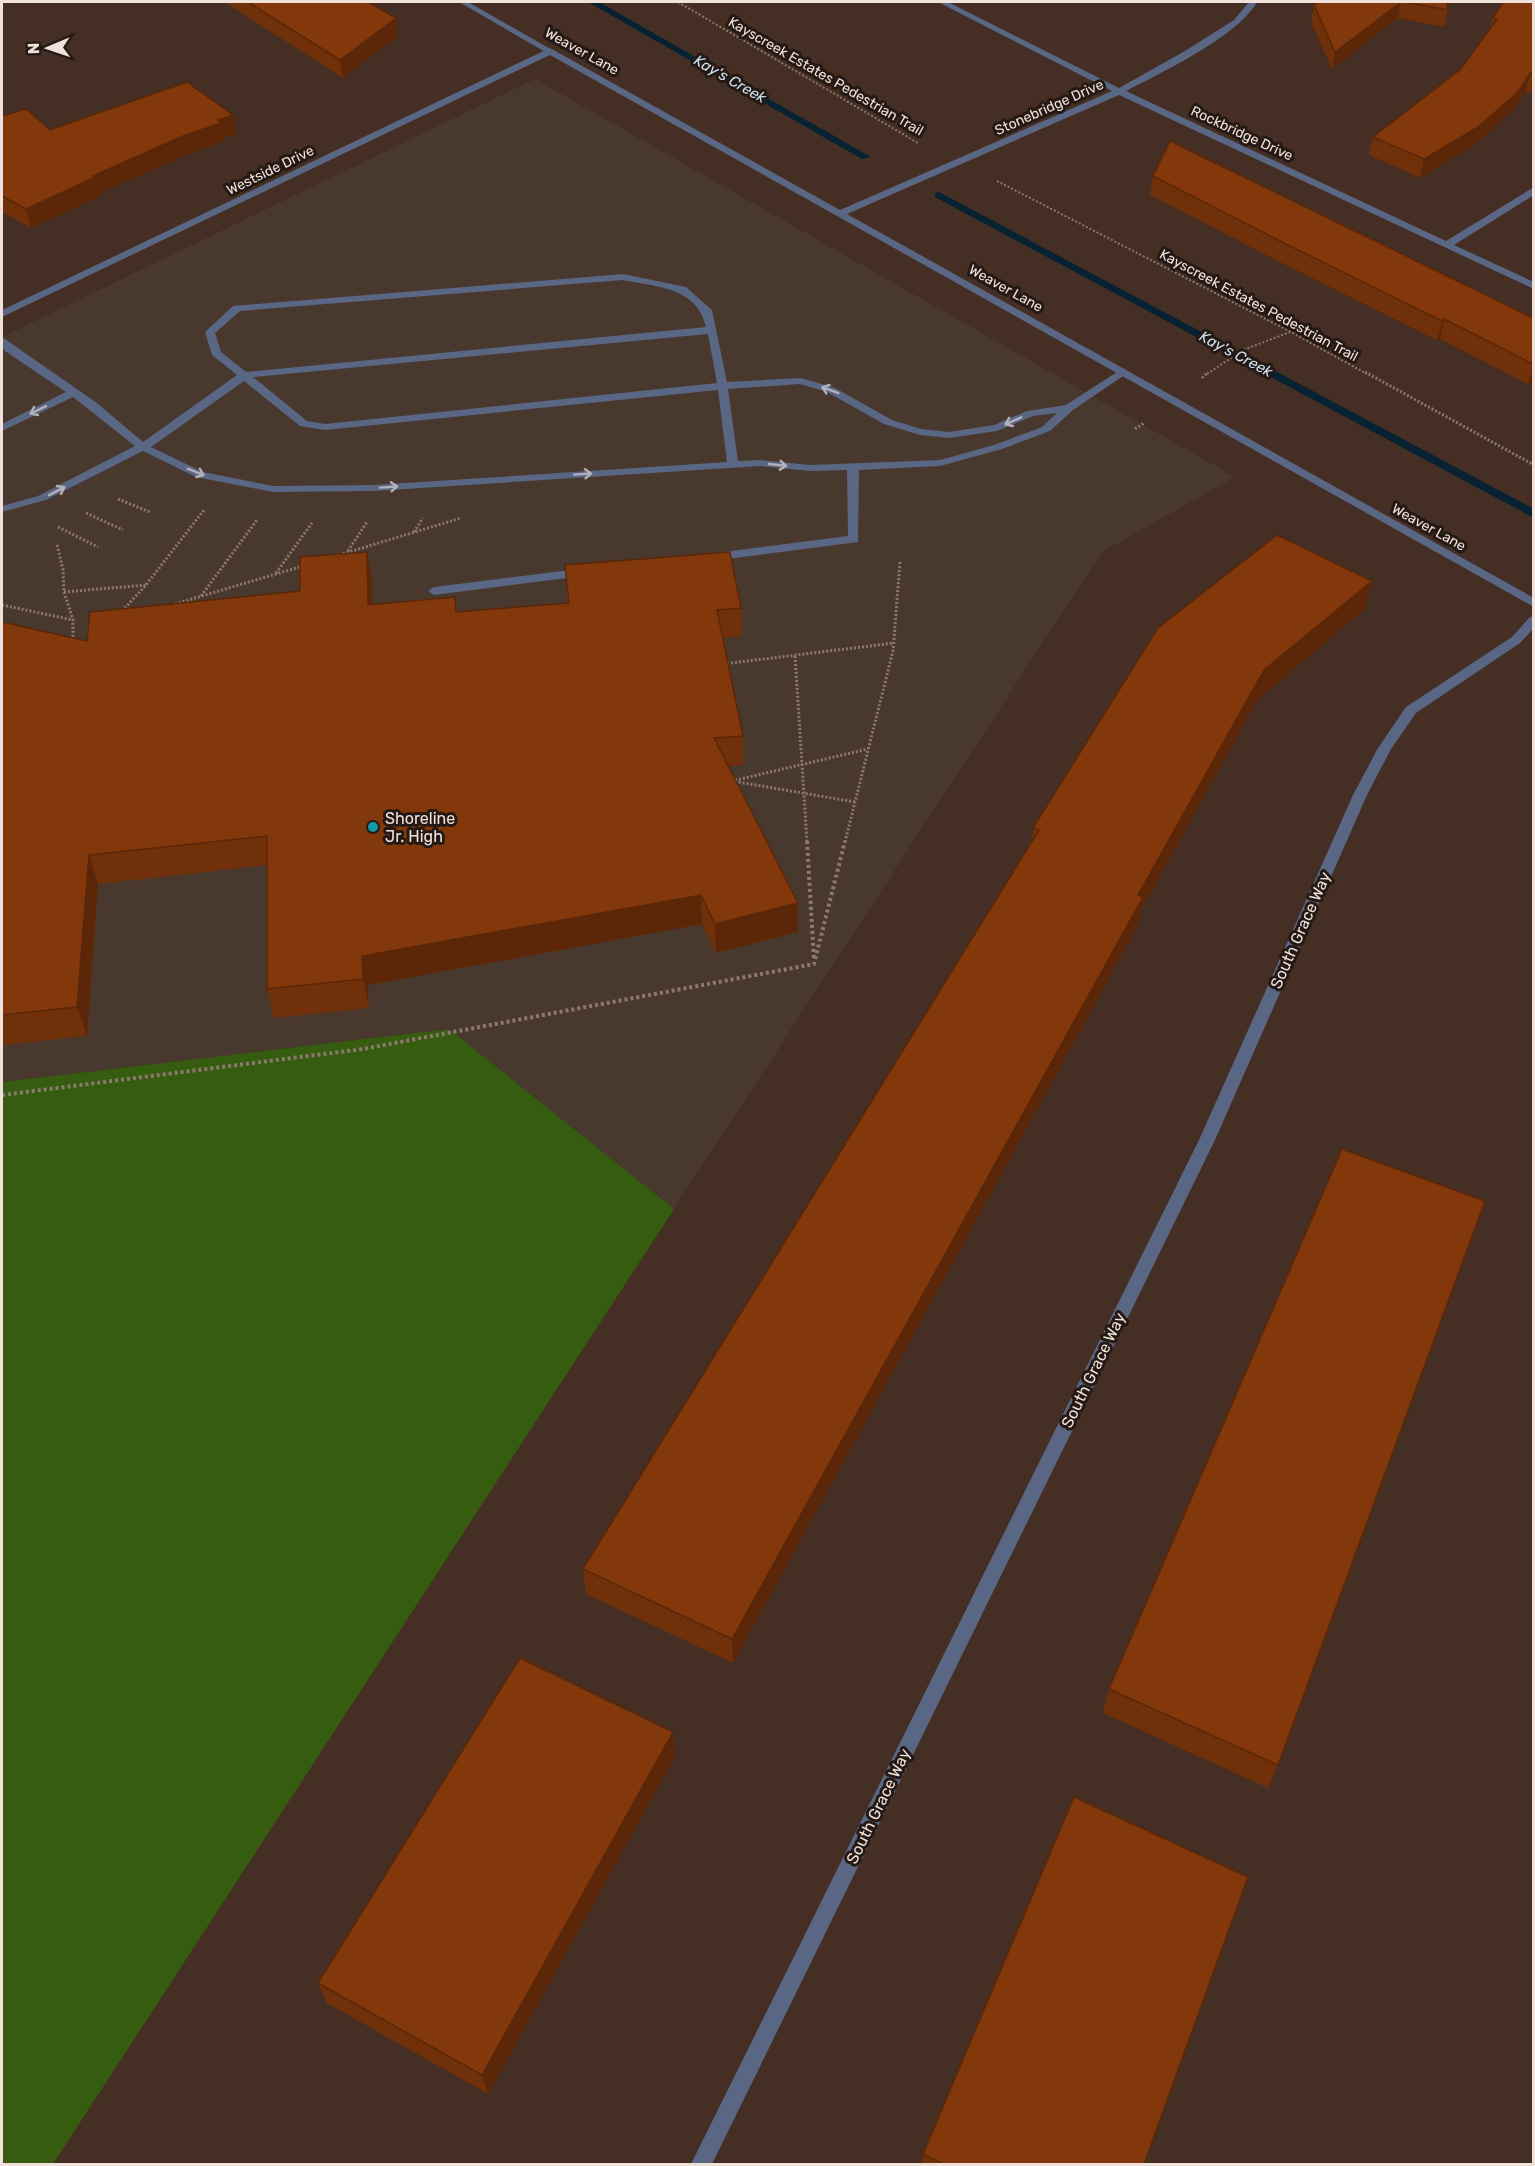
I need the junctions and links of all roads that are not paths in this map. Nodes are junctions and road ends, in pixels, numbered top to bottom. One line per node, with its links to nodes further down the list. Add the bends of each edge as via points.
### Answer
1 (463, 2): 4 (street, Weaver Lane)
2 (942, 2): 5 (street, Rockbridge Drive)
3 (1253, 2): 5 (street, Stonebridge Drive, via 1237,22)
4 (550, 51): 7 (street, Weaver Lane); 10 (street, Westside Drive)
5 (1119, 91): 7 (street, Stonebridge Drive); 8 (street, Rockbridge Drive)
6 (1533, 190): 8 (street)
7 (841, 213): 13 (street, Weaver Lane)
8 (1448, 244): 9 (street, Rockbridge Drive)
9 (1533, 286)
10 (2, 314)
11 (712, 330): 14 (street); 14 (street, via 708,312 682,289 623,277 237,308 210,332 216,353); 15 (street)
12 (2, 340): 16 (street, via 9,349)
13 (1124, 372): 17 (street); 26 (street, Weaver Lane)
14 (245, 375): 15 (street, via 304,424 325,427); 19 (street)
15 (723, 386): 17 (street, one-way to 15, via 1031,413 997,428 949,435 920,432 888,422 831,390 801,381); 20 (street)
16 (74, 392): 18 (street, one-way to 18); 19 (street)
17 (1069, 408): 21 (street, via 1046,429 988,450 940,463)
18 (2, 428)
19 (143, 447): 20 (street, one-way to 20, via 200,475 273,489 375,488); 22 (street, one-way to 19, via 42,498)
20 (733, 464): 21 (street, one-way to 21)
21 (853, 467): 23 (street, via 854,539)
22 (2, 509)
23 (702, 558)
24 (597, 571): 25 (street)
25 (434, 591)
26 (1533, 603)
27 (1533, 620): 28 (street, South Grace Way, via 1516,640 1411,710 1385,748 1360,795 1207,1140)
28 (701, 2164)

